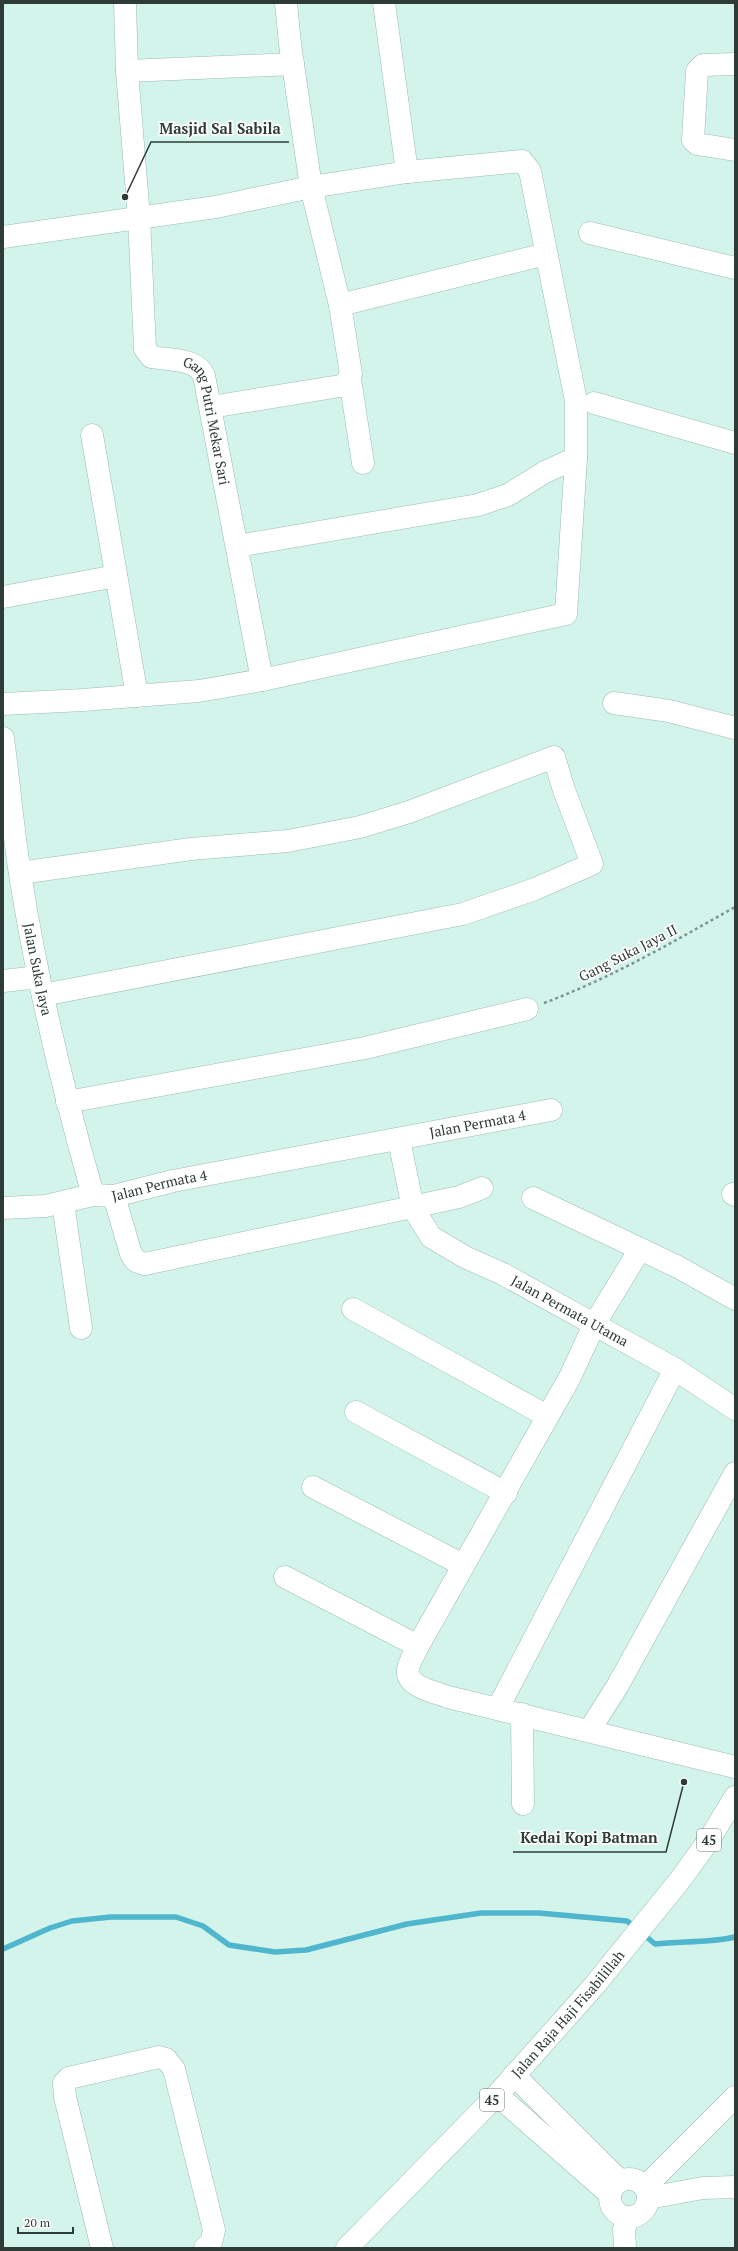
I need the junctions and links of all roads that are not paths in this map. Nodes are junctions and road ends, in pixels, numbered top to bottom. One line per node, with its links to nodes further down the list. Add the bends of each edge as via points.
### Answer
1 (125, 3): 6 (street, Gang Putri Mekar Sari)
2 (286, 3): 4 (street)
3 (384, 3): 8 (street)
4 (293, 64): 6 (street); 9 (street)
5 (735, 64): 7 (street, via 703,65 697,71 692,140 697,144)
6 (127, 71): 10 (street, Gang Putri Mekar Sari)
7 (735, 150)
8 (407, 172): 9 (street); 13 (street, via 522,161 530,171)
9 (311, 187): 10 (street, via 216,207); 15 (street)
10 (138, 218): 12 (street); 18 (street, Gang Putri Mekar Sari, via 147,354 151,357 194,364 201,368)
11 (590, 233): 14 (street)
12 (3, 237)
13 (546, 254): 15 (street); 21 (street, via 576,401)
14 (735, 268)
15 (340, 305): 16 (street)
16 (350, 379): 18 (street, via 340,386); 22 (street)
17 (594, 402): 20 (street)
18 (211, 407): 23 (street, Gang Putri Mekar Sari)
19 (92, 435): 24 (street)
20 (735, 443)
21 (576, 458): 23 (street, via 545,472 508,495 478,505); 26 (street, via 566,614)
22 (364, 463)
23 (237, 546): 26 (street, Gang Putri Mekar Sari)
24 (116, 576): 25 (street); 27 (street)
25 (3, 597)
26 (262, 680): 27 (street, via 199,691)
27 (137, 696): 29 (street)
28 (614, 703): 30 (street, via 669,711)
29 (3, 704)
30 (735, 728)
31 (3, 738): 32 (street, Jalan Suka Jaya)
32 (20, 873): 34 (street, Jalan Suka Jaya); 34 (street, via 191,849 288,841 360,827 402,815 554,756 592,864 535,889 463,914)
33 (3, 981): 34 (street)
34 (41, 986): 36 (street, Jalan Suka Jaya)
35 (527, 1009): 36 (street, via 365,1048)
36 (67, 1102): 40 (street, Jalan Suka Jaya)
37 (551, 1110): 38 (street, Jalan Permata 4)
38 (399, 1140): 40 (street, Jalan Permata 4); 44 (street)
39 (482, 1188): 44 (street, Jalan Permata 4, via 459,1197)
40 (104, 1195): 42 (street); 44 (street, Jalan Permata 4, via 131,1254 136,1261 145,1264)
41 (532, 1198): 45 (street)
42 (63, 1202): 43 (street); 49 (street)
43 (3, 1208)
44 (413, 1208): 48 (street, Jalan Permata Utama, via 432,1237)
45 (640, 1249): 46 (street); 48 (street)
46 (735, 1299)
47 (353, 1309): 53 (street)
48 (594, 1325): 50 (street, Jalan Permata Utama); 53 (street, via 570,1376)
49 (81, 1328)
50 (675, 1369): 51 (street, Jalan Permata Utama); 60 (street)
51 (735, 1409)
52 (356, 1412): 56 (street)
53 (547, 1416): 56 (street)
54 (735, 1473): 62 (street, via 618,1685)
55 (313, 1487): 57 (street)
56 (506, 1493): 57 (street)
57 (463, 1565): 59 (street)
58 (284, 1577): 59 (street)
59 (418, 1646): 60 (street, via 408,1669 412,1682 448,1697)
60 (498, 1708): 61 (street)
61 (522, 1714): 62 (street); 65 (street)
62 (589, 1731): 63 (street)
63 (735, 1767)
64 (735, 1797): 66 (street, Jalan Raja Haji Fisabilillah / 45, via 709,1840 680,1880 594,1986)
65 (523, 1804)
66 (514, 2075): 67 (street, Jalan Raja Haji Fisabilillah / 45); 70 (street)
67 (497, 2095): 70 (street); 75 (street, Jalan Raja Haji Fisabilillah / 45)
68 (735, 2097): 71 (street)
69 (735, 2187): 71 (street)
70 (615, 2188): 71 (street, via 633,2179); 72 (street, via 610,2200 614,2210)
71 (647, 2192): 72 (street, via 645,2210)
72 (628, 2218): 76 (street, via 624,2229)
73 (102, 2248): 74 (street, via 65,2097 64,2083 69,2078 159,2057 166,2059 174,2069 214,2230 211,2243)
74 (205, 2248)
75 (347, 2248)
76 (625, 2248)

